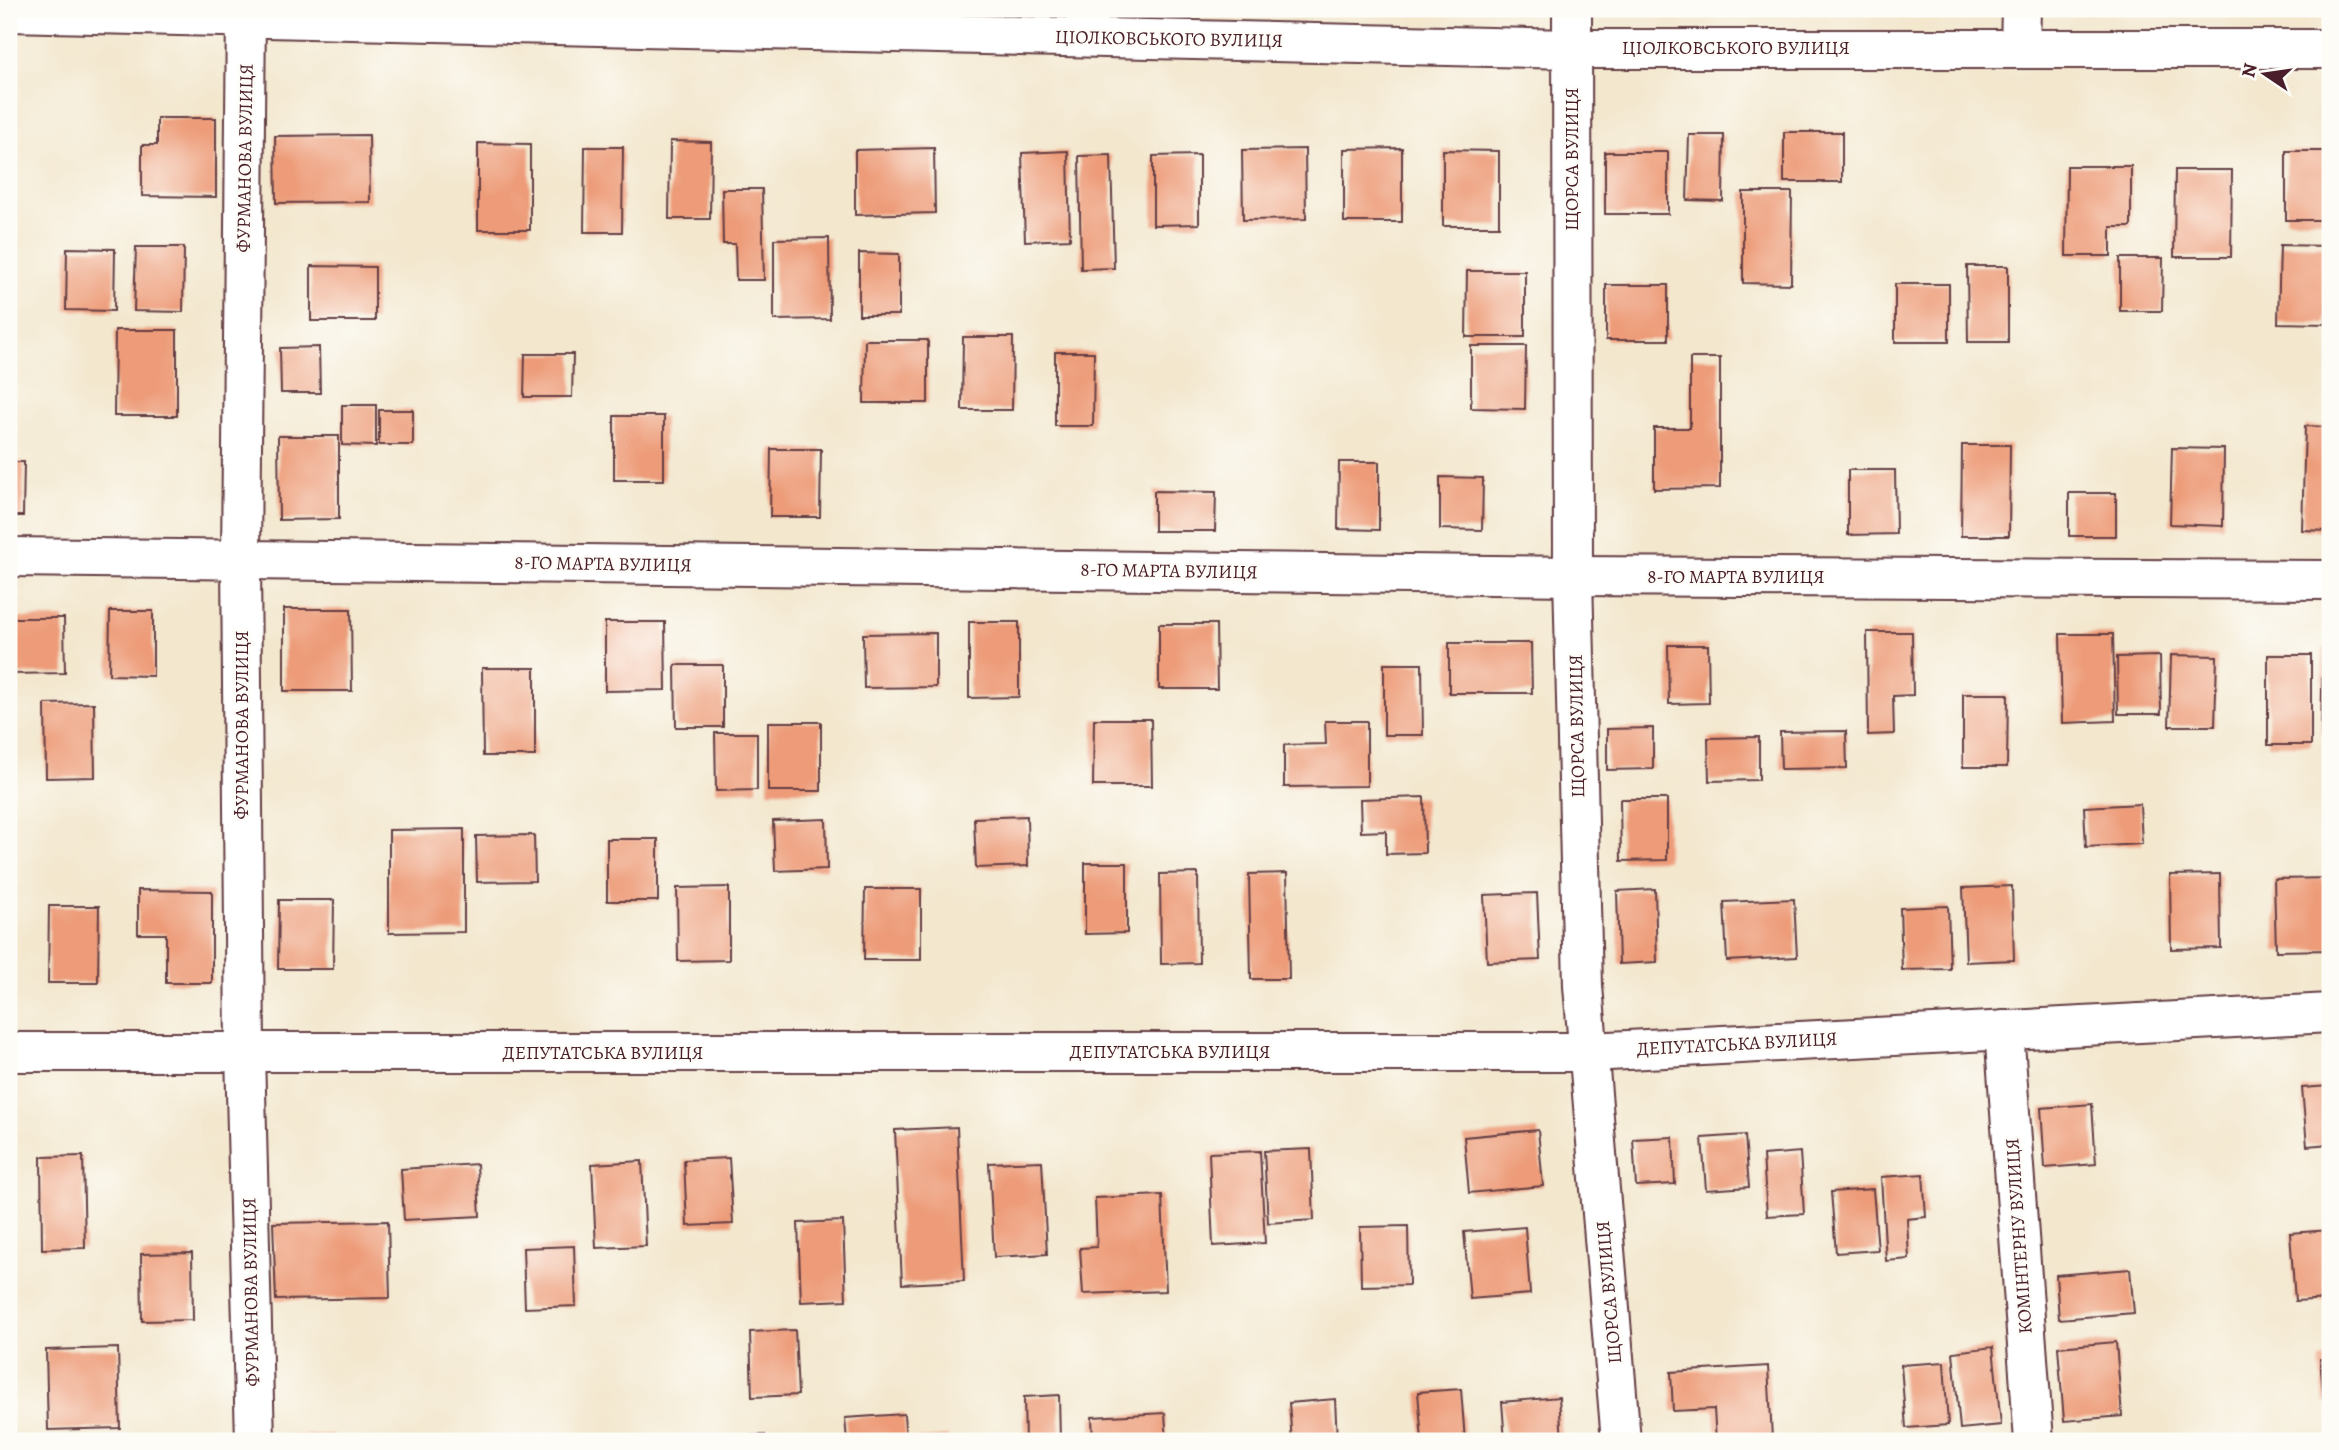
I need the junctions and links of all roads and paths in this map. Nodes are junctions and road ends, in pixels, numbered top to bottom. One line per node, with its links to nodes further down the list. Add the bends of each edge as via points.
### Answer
1 (1572, 9): 6 (street, ЩОРСА ВУЛИЦЯ)
2 (2021, 9): 5 (street)
3 (9, 12): 4 (street, ЦІОЛКОВСЬКОГО ВУЛИЦЯ)
4 (246, 12): 6 (street, ЦІОЛКОВСЬКОГО ВУЛИЦЯ); 9 (street, ФУРМАНОВА ВУЛИЦЯ)
5 (2020, 48): 6 (street, ЦІОЛКОВСЬКОГО ВУЛИЦЯ); 7 (street, ЦІОЛКОВСЬКОГО ВУЛИЦЯ)
6 (1572, 49): 10 (street, ЩОРСА ВУЛИЦЯ)
7 (2330, 49)
8 (9, 557): 9 (street, 8-ГО МАРТА ВУЛИЦЯ)
9 (241, 559): 10 (street, 8-ГО МАРТА ВУЛИЦЯ); 16 (street, ФУРМАНОВА ВУЛИЦЯ)
10 (1573, 576): 11 (street, 8-ГО МАРТА ВУЛИЦЯ); 15 (street, ЩОРСА ВУЛИЦЯ, via 1583,986)
11 (2330, 580)
12 (2330, 1013): 13 (street, ДЕПУТАТСЬКА ВУЛИЦЯ)
13 (2004, 1030): 15 (street, ДЕПУТАТСЬКА ВУЛИЦЯ); 19 (street, КОМІНТЕРНУ ВУЛИЦЯ)
14 (9, 1052): 16 (street, ДЕПУТАТСЬКА ВУЛИЦЯ)
15 (1590, 1052): 16 (street, ДЕПУТАТСЬКА ВУЛИЦЯ); 18 (street, ЩОРСА ВУЛИЦЯ)
16 (245, 1053): 17 (street, ФУРМАНОВА ВУЛИЦЯ)
17 (255, 1441)
18 (1622, 1441)
19 (2034, 1441)

